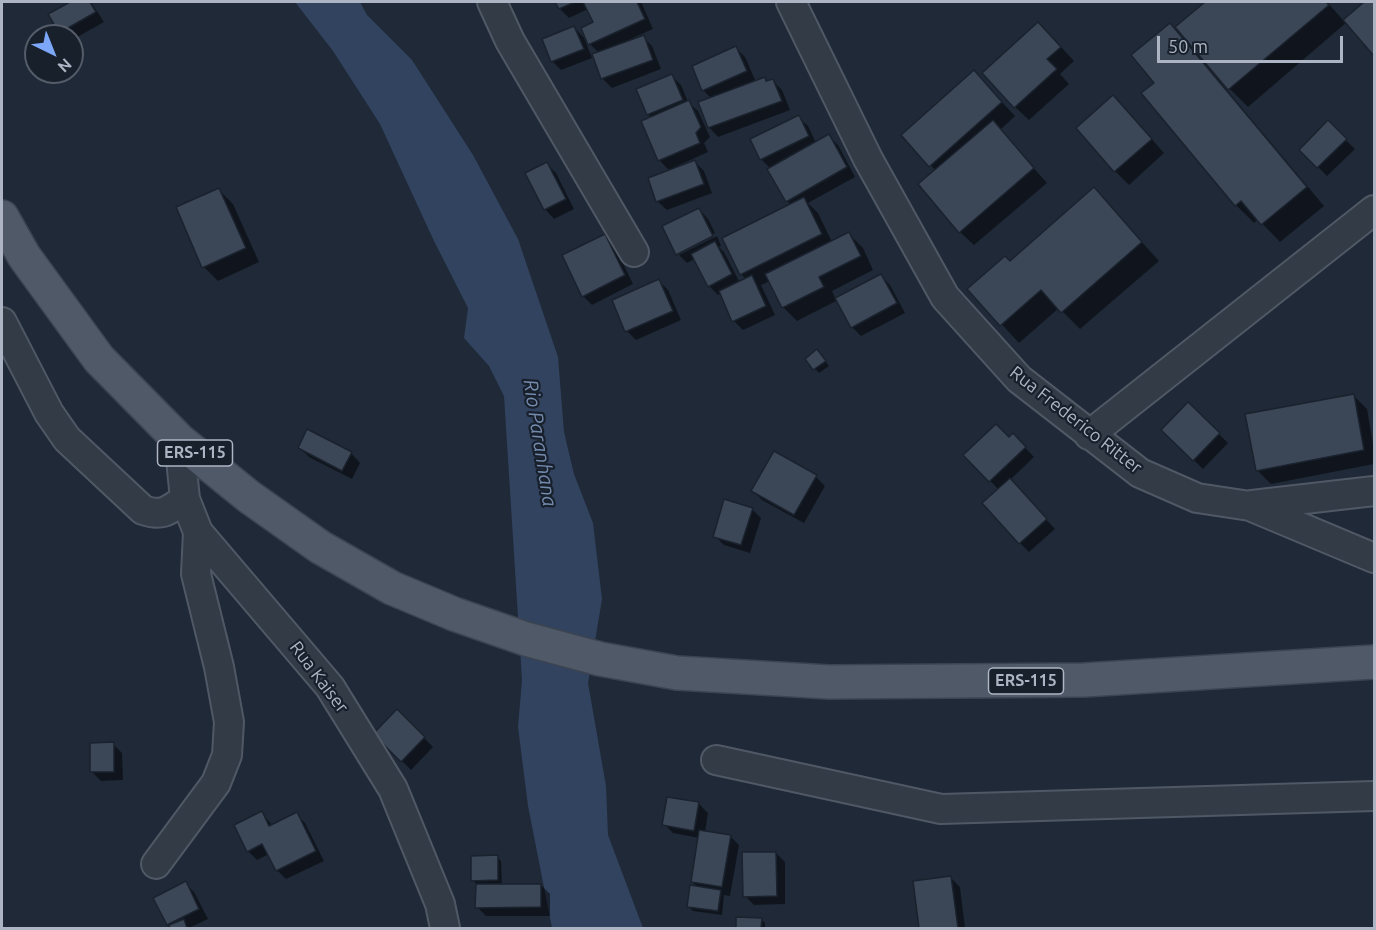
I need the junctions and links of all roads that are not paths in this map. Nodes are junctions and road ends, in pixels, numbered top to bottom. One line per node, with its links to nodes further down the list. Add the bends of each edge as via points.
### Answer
1 (492, 2): 5 (street, via 510,40)
2 (791, 2): 7 (street, Rua Frederico Ritter, via 868,159 945,297 1019,379)
3 (1374, 210): 7 (street)
4 (2, 217): 8 (main road, ERS-115, via 24,256 99,359)
5 (634, 252)
6 (2, 322): 10 (street, via 49,413 67,439 143,510 154,514 166,512)
7 (1089, 435): 11 (street, Rua Frederico Ritter, via 1140,473 1197,498)
8 (179, 440): 10 (street, Rua Kaiser); 14 (main road, ERS-115, via 320,547 392,588 526,639 600,659 677,673 828,682 1084,680)
9 (1374, 491): 11 (street)
10 (185, 499): 12 (street, Rua Kaiser)
11 (1250, 506): 13 (street, Rua Frederico Ritter)
12 (198, 532): 17 (street, via 196,574 230,722 227,755 216,783); 18 (street, Rua Kaiser, via 330,687 393,789 440,904)
13 (1374, 558)
14 (1374, 662)
15 (716, 760): 16 (street, via 941,809)
16 (1374, 796)
17 (156, 864)
18 (445, 928)

